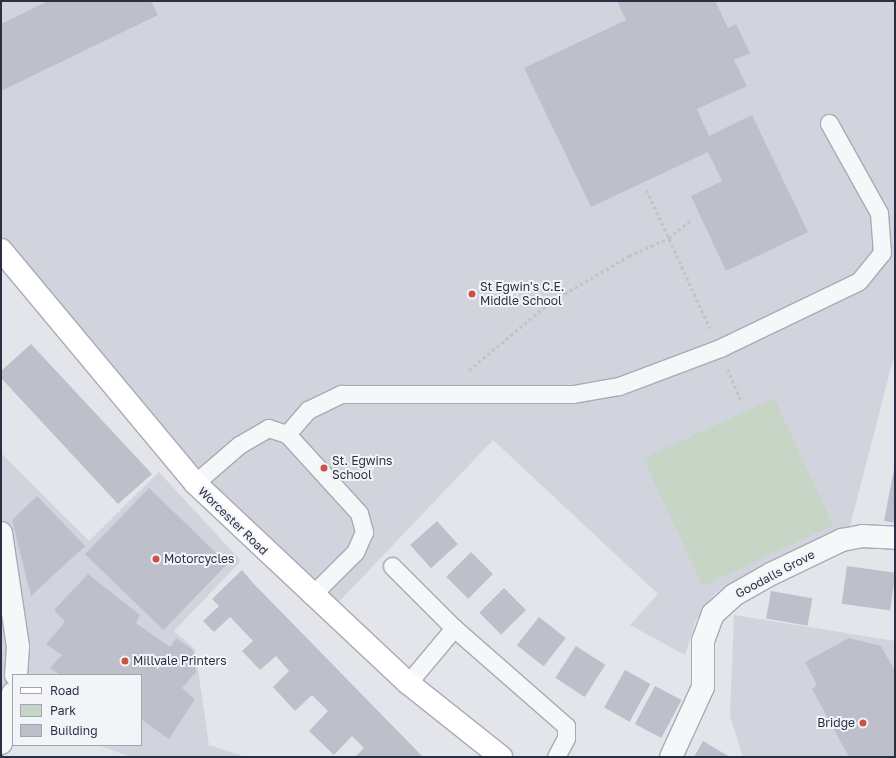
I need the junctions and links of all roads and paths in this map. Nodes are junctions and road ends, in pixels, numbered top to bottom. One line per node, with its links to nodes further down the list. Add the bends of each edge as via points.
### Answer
1 (829, 123): 6 (lane, via 879,213 882,253 859,281)
2 (647, 190): 4 (path)
3 (692, 219): 4 (path)
4 (669, 238): 6 (path); 7 (path, via 629,256 549,303 486,353)
5 (1, 250): 10 (main road, Worcester Road)
6 (720, 348): 7 (lane, via 619,386 573,394); 8 (path)
7 (445, 394): 9 (lane, via 341,394 308,410)
8 (741, 402)
9 (287, 434): 10 (lane, via 268,428 239,445); 14 (lane, via 359,513 364,532 355,552)
10 (194, 483): 14 (main road, Worcester Road)
11 (1, 533): 16 (street, via 18,647)
12 (895, 538): 22 (street, Goodalls Grove, via 862,536 842,540 734,595 713,614 703,641 703,687)
13 (392, 566): 15 (lane)
14 (311, 596): 17 (main road, Worcester Road)
15 (454, 628): 17 (lane); 21 (lane, via 566,726 566,738)
16 (16, 674)
17 (408, 683): 20 (main road, Worcester Road)
18 (11, 703): 19 (street)
19 (1, 743)
20 (501, 757)
21 (556, 757)
22 (671, 757)

